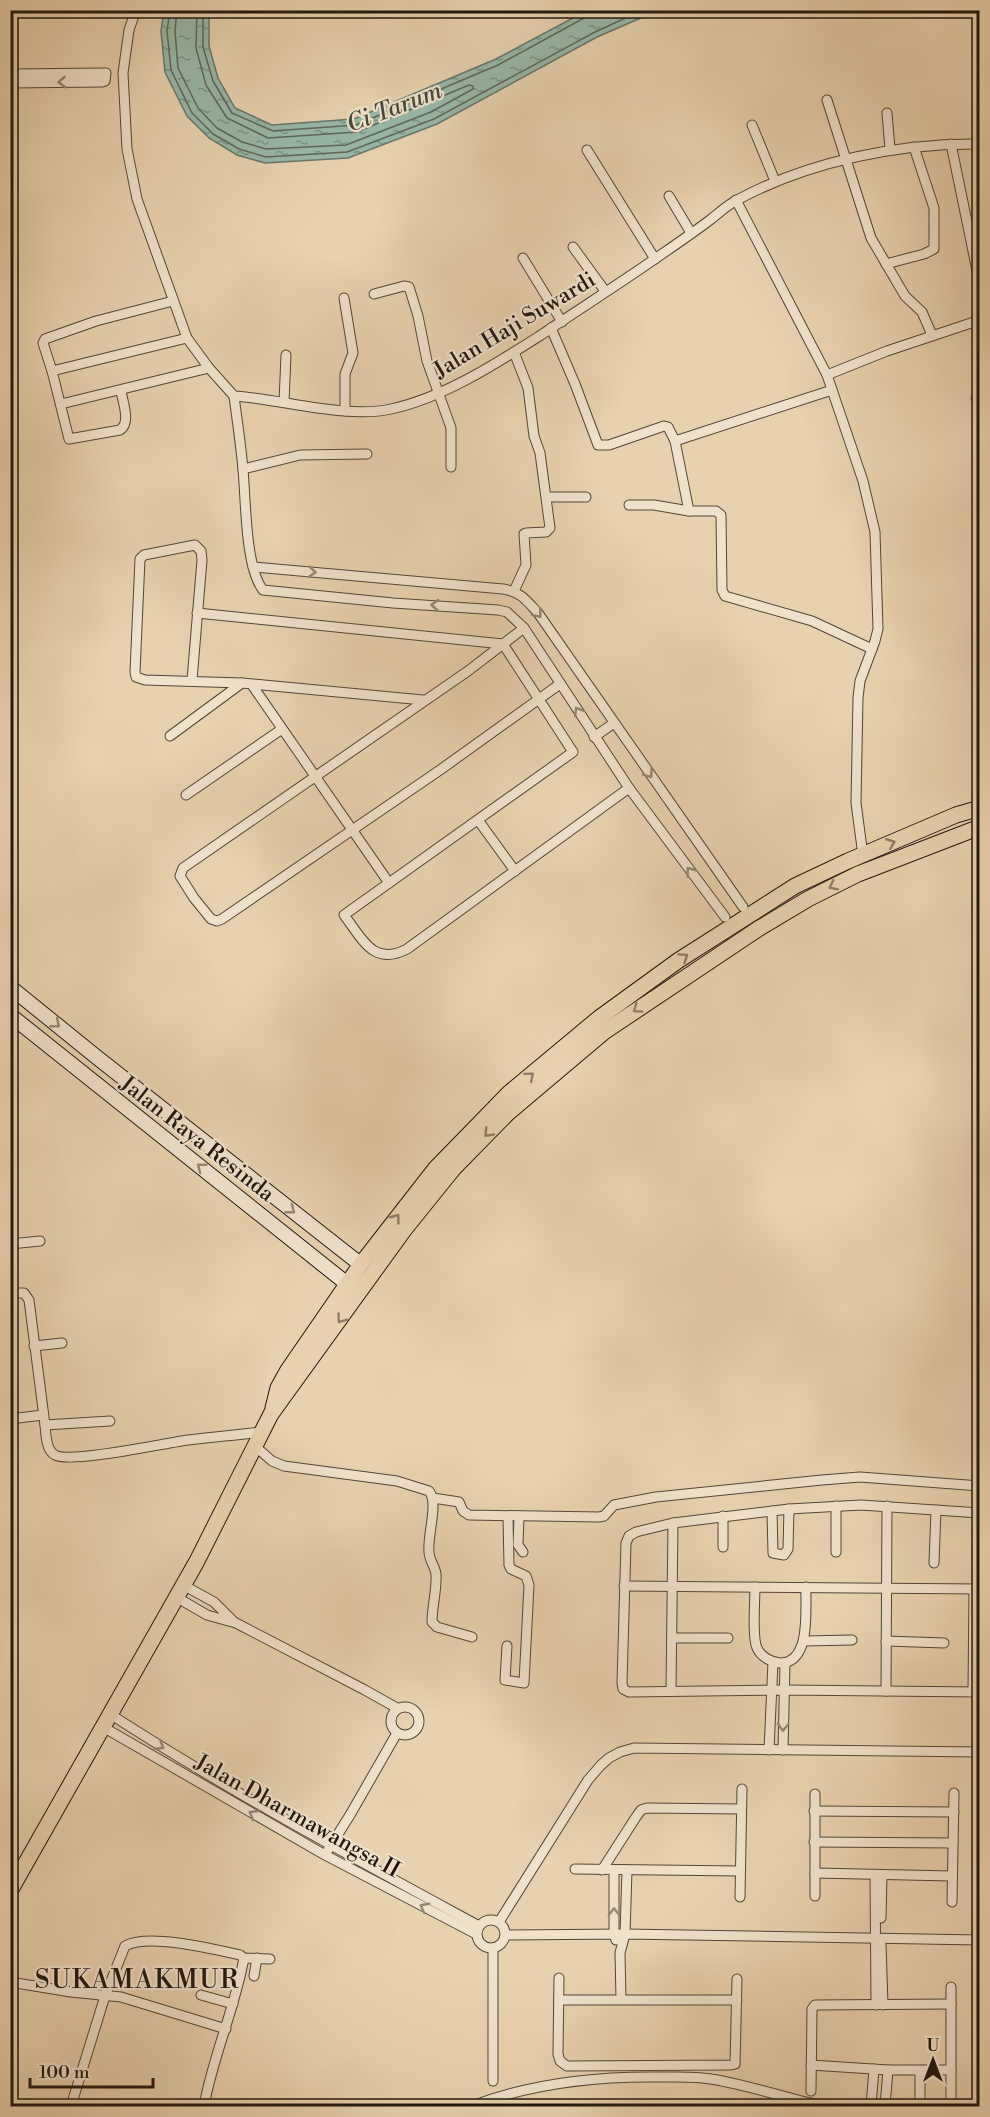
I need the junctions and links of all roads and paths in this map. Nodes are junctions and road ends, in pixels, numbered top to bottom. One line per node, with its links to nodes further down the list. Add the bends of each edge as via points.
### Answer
1 (136, 10): 25 (street, via 123,73 127,149 137,199)
2 (10, 74): 3 (street, one-way to 3, via 106,73 102,82)
3 (10, 84)
4 (828, 100): 12 (street)
5 (887, 113): 10 (street)
6 (752, 125): 13 (street)
7 (951, 144): 8 (street, Jalan Haji Suwardi); 9 (street, Jalan Haji Suwardi); 21 (street)
8 (980, 144)
9 (914, 147): 10 (street, Jalan Haji Suwardi); 20 (street, via 934,208 934,249)
10 (890, 149): 12 (street, Jalan Haji Suwardi)
11 (587, 150): 19 (street)
12 (847, 160): 13 (street, Jalan Haji Suwardi); 20 (street, via 871,238)
13 (775, 181): 15 (street, Jalan Haji Suwardi)
14 (669, 196): 16 (street)
15 (736, 200): 16 (street, Jalan Haji Suwardi); 35 (street)
16 (691, 233): 19 (street, Jalan Haji Suwardi)
17 (573, 247): 22 (street)
18 (523, 258): 27 (street)
19 (655, 259): 22 (street, Jalan Haji Suwardi)
20 (886, 264): 29 (street, via 905,296 922,312)
21 (980, 285)
22 (605, 291): 27 (street, Jalan Haji Suwardi)
23 (374, 294): 38 (street, via 409,286)
24 (344, 298): 42 (street, via 353,353 345,374)
25 (173, 301): 30 (street); 34 (street, via 45,339)
26 (980, 320): 29 (street)
27 (562, 321): 28 (street, Jalan Haji Suwardi)
28 (551, 328): 31 (street, Jalan Haji Suwardi); 43 (street, via 598,445 609,445 664,426)
29 (932, 335): 35 (street)
30 (187, 338): 33 (street); 34 (street)
31 (513, 352): 38 (street, Jalan Haji Suwardi); 47 (street, via 528,388)
32 (286, 355): 40 (street)
33 (208, 368): 37 (street); 39 (street)
34 (52, 370): 41 (street)
35 (826, 375): 36 (street)
36 (832, 390): 43 (street); 56 (street, via 863,481 875,532 878,629)
37 (121, 391): 41 (street); 41 (street, via 126,422 120,430 69,439)
38 (439, 393): 42 (street, Jalan Haji Suwardi, via 390,410); 45 (street, via 451,428)
39 (234, 396): 40 (street, Jalan Haji Suwardi); 46 (street)
40 (284, 402): 42 (street, Jalan Haji Suwardi)
41 (61, 404)
42 (345, 411)
43 (675, 441): 50 (street)
44 (367, 454): 46 (street, via 300,455)
45 (451, 467)
46 (243, 469): 51 (street)
47 (547, 497): 48 (street); 52 (street, via 550,528 524,534 526,565)
48 (586, 497)
49 (629, 505): 50 (street)
50 (689, 511): 56 (street, via 716,511 721,515 725,596 812,621)
51 (253, 567): 52 (street, one-way to 52); 54 (street, one-way to 51, via 507,612 498,610 271,592 257,583)
52 (514, 591): 62 (street, one-way to 62, via 538,614)
53 (197, 613): 55 (street); 57 (street); 57 (street, via 202,560 198,546 141,557 136,677)
54 (524, 628): 55 (street); 59 (street)
55 (503, 644): 60 (street); 61 (street)
56 (872, 649): 73 (street, via 860,681 857,715 856,803)
57 (192, 680): 58 (street)
58 (247, 684): 61 (street); 63 (street); 64 (street)
59 (560, 684): 60 (street); 65 (street, one-way to 59)
60 (537, 699): 70 (street, via 573,752); 72 (street)
61 (423, 700): 66 (street)
62 (614, 723): 65 (street); 76 (street, one-way to 76)
63 (282, 729): 66 (street); 68 (street)
64 (170, 736)
65 (594, 737): 67 (street)
66 (316, 777): 72 (street); 72 (street, via 183,868 180,876 194,898 211,919 222,919)
67 (629, 788): 74 (street); 77 (street, one-way to 67)
68 (186, 795)
69 (980, 808): 85 (main road, one-way to 69, via 443,1161 509,1094 599,1018 687,954 795,886)
70 (478, 820): 74 (street); 75 (street)
71 (980, 827): 87 (main road, one-way to 87, via 878,865 808,899 604,1032 508,1113 454,1168)
72 (352, 829): 75 (street)
73 (862, 849)
74 (515, 871): 75 (street, via 407,949 385,954 370,950 344,915)
75 (389, 883)
76 (743, 907)
77 (725, 917)
78 (10, 987): 80 (street, Jalan Raya Resinda, one-way to 80)
79 (10, 1015): 81 (street, Jalan Raya Resinda)
80 (187, 1129): 81 (street); 84 (street, Jalan Raya Resinda, one-way to 84)
81 (173, 1146): 85 (street, Jalan Raya Resinda, one-way to 81)
82 (40, 1241): 83 (street)
83 (10, 1244)
84 (355, 1260)
85 (346, 1284): 87 (street, Jalan Raya Resinda); 90 (main road, via 288,1370)
86 (10, 1293): 89 (street, via 27,1296)
87 (359, 1293): 90 (main road, one-way to 90)
88 (62, 1343): 89 (street)
89 (34, 1346): 91 (street)
90 (271, 1414): 95 (main road)
91 (43, 1415): 92 (street); 94 (street)
92 (10, 1419)
93 (110, 1421): 94 (street)
94 (45, 1425): 95 (street, via 52,1454 59,1456 188,1440)
95 (258, 1439): 97 (street, via 272,1461 284,1466 398,1481 426,1489); 118 (main road)
96 (980, 1486): 106 (street, via 860,1477 656,1497 614,1505 599,1517)
97 (433, 1498): 105 (street, via 459,1502 469,1515); 120 (street, via 429,1548 436,1572 432,1622)
98 (837, 1506): 99 (street); 100 (street); 110 (street)
99 (887, 1506): 101 (street); 116 (street)
100 (789, 1509): 102 (street); 102 (street, via 788,1549 784,1555 773,1553)
101 (936, 1510): 103 (street); 111 (street)
102 (772, 1511): 104 (street)
103 (980, 1513)
104 (723, 1516): 107 (street); 108 (street)
105 (508, 1517): 106 (street); 127 (street, via 509,1565 526,1576 529,1585 524,1683 505,1680)
106 (519, 1517): 109 (street, via 518,1545)
107 (674, 1523): 112 (street, via 629,1536); 113 (street)
108 (723, 1547)
109 (524, 1552)
110 (836, 1552)
111 (934, 1563)
112 (624, 1586): 113 (street); 132 (street, via 623,1689)
113 (673, 1586): 114 (street); 121 (street)
114 (754, 1587): 115 (street); 128 (street, via 757,1648)
115 (806, 1587): 116 (street); 124 (street)
116 (886, 1587): 117 (street); 125 (street)
117 (977, 1589): 134 (street)
118 (180, 1591): 119 (street, via 207,1615); 119 (street, via 214,1602); 136 (main road)
119 (234, 1622): 135 (street)
120 (472, 1637)
121 (672, 1638): 122 (street); 132 (street)
122 (728, 1638)
123 (852, 1640): 124 (street)
124 (805, 1641): 129 (street)
125 (886, 1641): 126 (street); 133 (street)
126 (944, 1642)
127 (507, 1646)
128 (773, 1662): 129 (street); 130 (street)
129 (785, 1663): 131 (street)
130 (772, 1690): 131 (street); 132 (street); 138 (street)
131 (784, 1690): 133 (street); 139 (street, one-way to 139)
132 (671, 1691)
133 (886, 1691): 134 (street)
134 (976, 1692)
135 (397, 1708): 137 (street, via 390,1721); 137 (street, via 407,1706 416,1710 420,1720 417,1730 409,1735)
136 (107, 1720): 149 (street, Jalan Dharmawangsa II, one-way to 149); 150 (street, Jalan Dharmawangsa II, one-way to 136); 159 (main road)
137 (397, 1733): 149 (street)
138 (769, 1750): 139 (street); 163 (street, via 634,1749 609,1758 588,1780)
139 (783, 1750): 140 (street)
140 (980, 1752)
141 (742, 1789): 144 (street)
142 (954, 1793): 146 (street)
143 (815, 1794): 145 (street)
144 (741, 1809): 152 (street, via 641,1810); 155 (street)
145 (814, 1811): 146 (street); 147 (street)
146 (954, 1812): 148 (street)
147 (814, 1842): 148 (street); 156 (street)
148 (953, 1842): 158 (street)
149 (330, 1845): 150 (street); 164 (street, Jalan Dharmawangsa II)
150 (325, 1855): 164 (street, Jalan Dharmawangsa II, one-way to 150)
151 (575, 1869): 152 (street)
152 (602, 1870): 153 (street)
153 (614, 1870): 154 (street); 165 (street, one-way to 153)
154 (627, 1870): 155 (street); 166 (street)
155 (740, 1871): 161 (street)
156 (815, 1874): 157 (street); 160 (street)
157 (879, 1875): 158 (street); 168 (street)
158 (952, 1876): 162 (street)
159 (10, 1891)
160 (815, 1896)
161 (740, 1897)
162 (952, 1902)
163 (499, 1922): 164 (street, via 485,1921); 167 (street)
164 (478, 1930): 170 (street, via 479,1942)
165 (614, 1934): 166 (street); 167 (street); 171 (street)
166 (625, 1934): 168 (street); 171 (street)
167 (506, 1935): 170 (street)
168 (878, 1939): 169 (street); 187 (street)
169 (980, 1940)
170 (493, 1948): 194 (street)
171 (620, 1953): 182 (street)
172 (244, 1958): 173 (street); 181 (street, via 182,1943 133,1942 125,1946); 185 (street)
173 (257, 1958): 174 (street); 175 (street)
174 (270, 1959)
175 (254, 1976)
176 (559, 1978): 183 (street)
177 (737, 1979): 184 (street)
178 (10, 1982): 181 (street)
179 (951, 1987): 186 (street)
180 (201, 1995): 185 (street)
181 (105, 1996): 188 (street, via 121,1997); 196 (street)
182 (621, 1999): 183 (street); 184 (street)
183 (559, 2000): 184 (street, via 558,2054 567,2066 735,2064)
184 (736, 2000)
185 (233, 2004): 188 (street)
186 (951, 2004): 187 (street); 192 (street)
187 (879, 2005): 189 (street, via 815,2005)
188 (226, 2029): 197 (street)
189 (811, 2065): 190 (street); 195 (street)
190 (874, 2069): 191 (street); 200 (street)
191 (888, 2070): 193 (street); 201 (street)
192 (951, 2070): 193 (street); 203 (street)
193 (920, 2071): 202 (street)
194 (493, 2080)
195 (811, 2091)
196 (71, 2106)
197 (204, 2106)
198 (472, 2106): 199 (street, via 532,2088 627,2077 710,2079)
199 (822, 2106)
200 (871, 2106)
201 (885, 2106)
202 (920, 2106)
203 (951, 2106)

